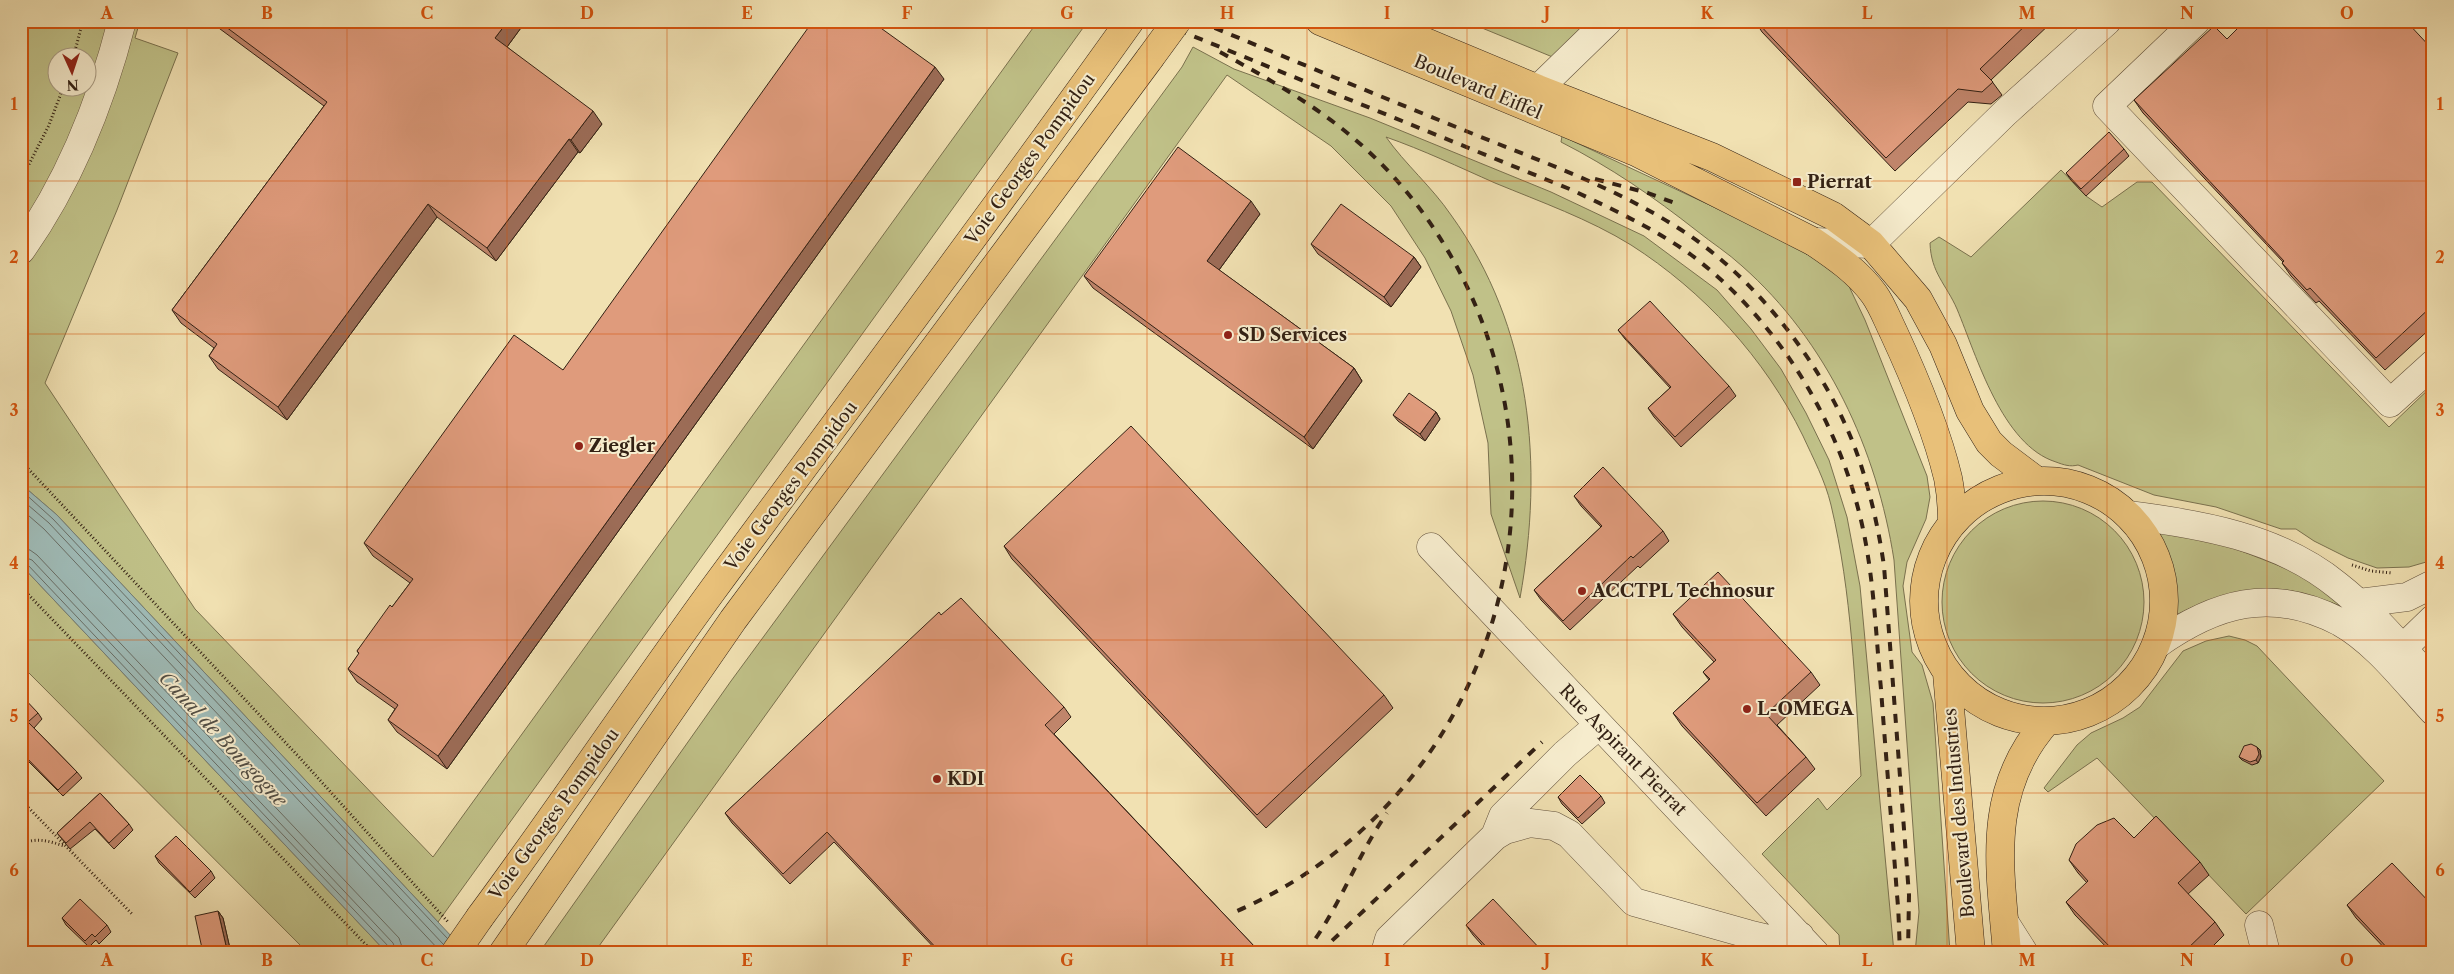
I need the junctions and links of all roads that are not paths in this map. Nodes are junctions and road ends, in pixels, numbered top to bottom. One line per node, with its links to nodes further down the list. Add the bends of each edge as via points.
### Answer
1 (122, 21): 12 (street, via 112,62 76,157 44,217)
2 (1130, 21): 33 (main road, Voie Georges Pompidou, bridge, via 885,360 711,592 555,816 480,917)
3 (1176, 21): 35 (main road, Voie Georges Pompidou, bridge, via 733,620)
4 (1320, 21): 10 (main road, Boulevard Eiffel, via 1636,152)
5 (1375, 21): 9 (main road)
6 (1608, 21): 9 (street)
7 (2107, 21): 11 (street, via 2006,112)
8 (2196, 21): 14 (street, via 2107,106 2390,403)
9 (1538, 89): 11 (main road, via 1712,157 1833,216)
10 (1814, 242): 11 (street); 13 (main road, Boulevard Eiffel, via 1856,274)
11 (1871, 244): 13 (street); 15 (main road, via 1918,298 1970,411 1990,442)
12 (21, 250)
13 (1874, 295): 17 (main road, Boulevard Eiffel, via 1900,346 1940,453 1948,477)
14 (2433, 364)
15 (2037, 481): 16 (main road, via 2078,486 2101,495); 17 (main road, via 1990,493 1969,506)
16 (2128, 515): 20 (street, via 2202,525 2239,535 2319,571); 23 (main road, via 2149,543 2161,576 2164,611)
17 (1952, 523): 25 (main road, via 1931,558 1923,597 1928,637)
18 (1431, 546): 29 (street, Rue Aspirant Pierrat)
19 (2433, 584): 20 (street, via 2407,596)
20 (2359, 603): 24 (street)
21 (2433, 619): 24 (street)
22 (2340, 623): 23 (street, via 2307,609 2243,603 2200,617); 24 (street); 27 (street, via 2370,645)
23 (2156, 645): 28 (main road, via 2142,670 2101,707 2075,717)
24 (2402, 649): 26 (street)
25 (1947, 673): 28 (main road, via 1974,700 2009,716); 37 (main road, Boulevard des Industries)
26 (2433, 682)
27 (2433, 711)
28 (2047, 721): 31 (main road, Boulevard des Industries, via 2020,759 2003,810 2000,848)
29 (1599, 725): 30 (street, via 1503,816); 34 (street, Rue Aspirant Pierrat)
30 (1495, 836): 34 (street, via 1530,823 1554,826 1569,834 1634,902 1755,936); 36 (street, via 1389,939)
31 (2005, 923): 38 (main road, Boulevard des Industries); 39 (street)
32 (2259, 924): 40 (street)
33 (454, 940)
34 (1807, 945)
35 (505, 950)
36 (1385, 953)
37 (1971, 953)
38 (2007, 953)
39 (2024, 953)
40 (2266, 953)

